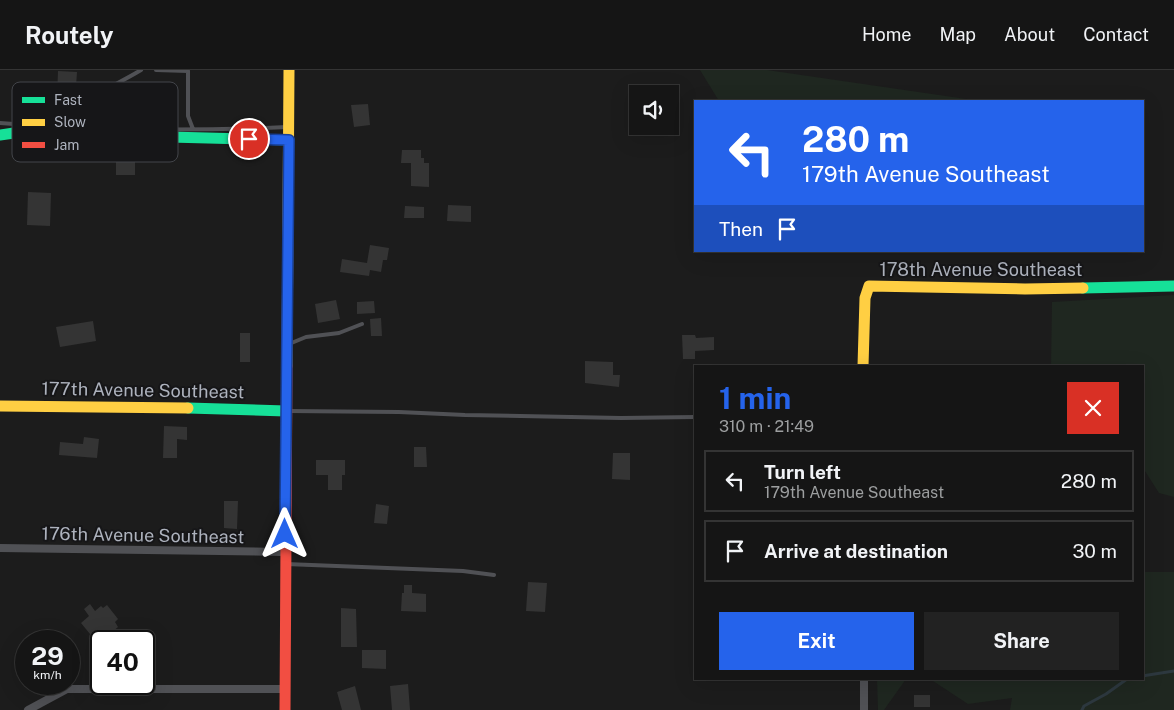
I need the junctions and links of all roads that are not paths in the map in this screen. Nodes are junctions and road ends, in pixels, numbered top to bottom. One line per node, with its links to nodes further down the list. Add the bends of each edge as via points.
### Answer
1 (142, 70): 4 (lane)
2 (156, 70): 7 (lane, via 188,71 188,116)
3 (289, 70): 5 (street)
4 (121, 82)
5 (289, 127): 7 (lane); 9 (street)
6 (178, 129): 7 (lane)
7 (193, 129)
8 (178, 137): 9 (street)
9 (289, 140): 12 (street)
10 (1174, 286): 13 (street, 178th Avenue Southeast, via 1025,289 869,286 865,298)
11 (362, 324): 12 (lane, via 339,333 306,336)
12 (287, 345): 15 (street)
13 (863, 365)
14 (0, 406): 15 (street, 177th Avenue Southeast)
15 (286, 411): 16 (lane); 18 (street)
16 (694, 417)
17 (0, 548): 18 (street, 176th Avenue Southeast)
18 (285, 552): 19 (street)
19 (285, 564): 20 (lane); 22 (street)
20 (494, 575)
21 (864, 680): 25 (street)
22 (285, 689): 23 (street, via 67,689); 24 (street)
23 (28, 710)
24 (285, 710)
25 (864, 710)

